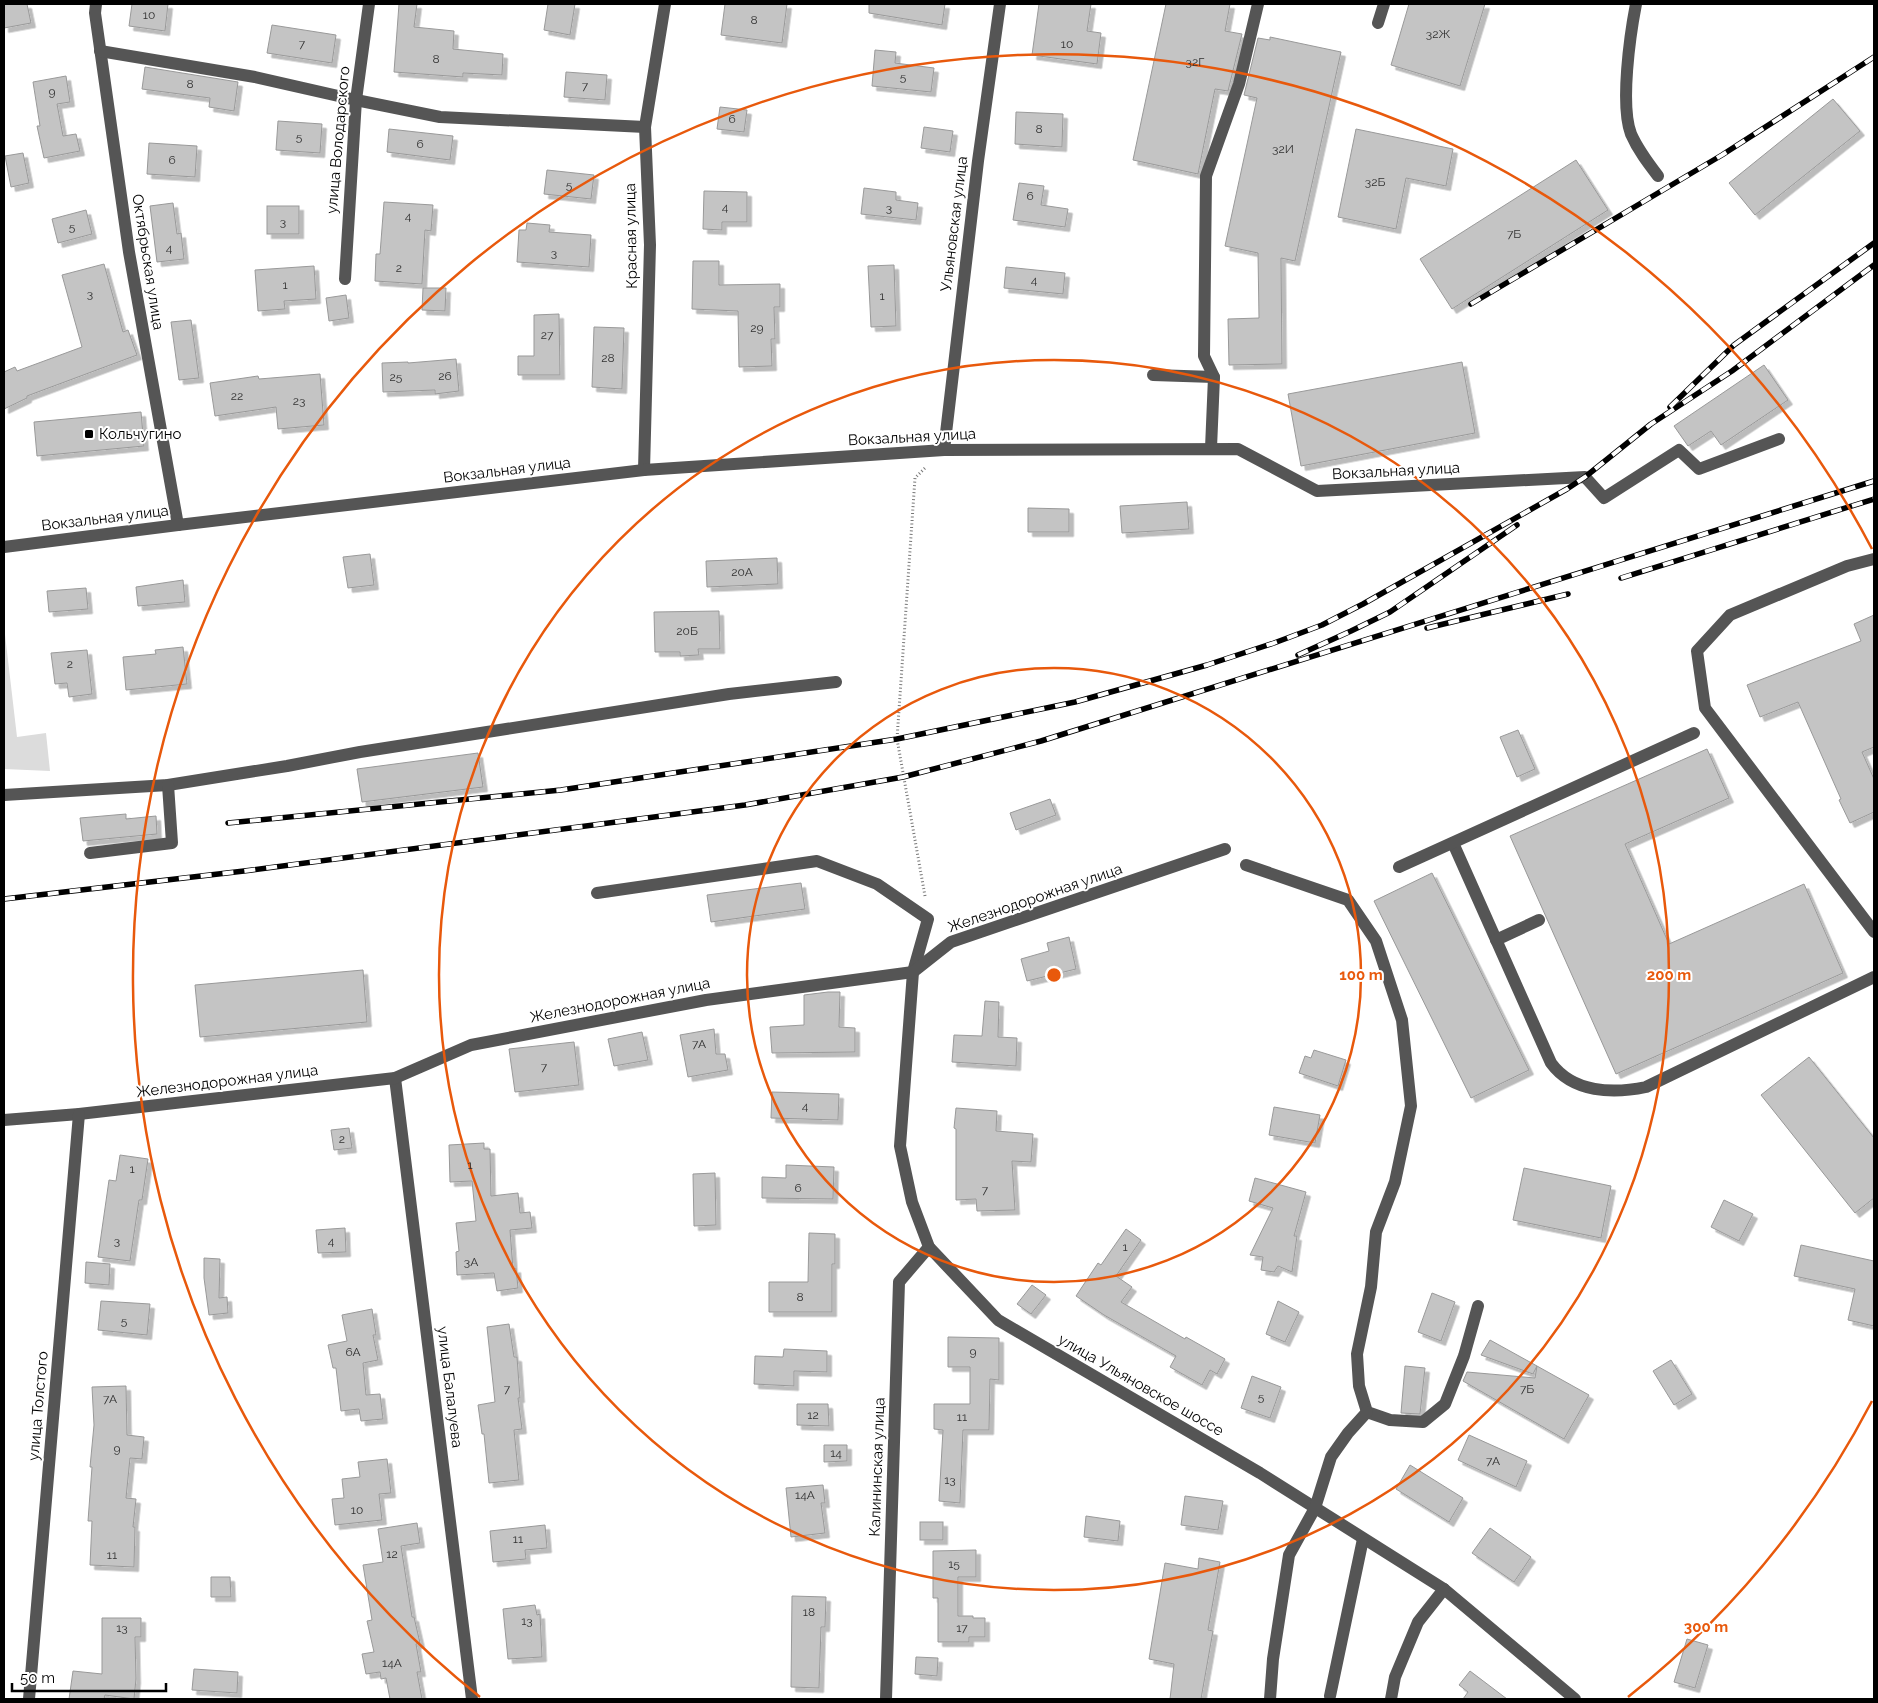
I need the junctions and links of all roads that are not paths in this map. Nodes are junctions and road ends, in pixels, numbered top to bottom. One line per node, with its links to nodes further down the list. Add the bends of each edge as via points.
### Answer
1 (96, 4): 9 (street, Октябрьская улица)
2 (369, 4): 10 (street, улица Володарского)
3 (665, 4): 11 (street, Красная улица)
4 (1000, 4): 18 (street, Ульяновская улица)
5 (1258, 4): 15 (street, via 1239,84 1206,176 1204,356)
6 (1384, 4): 8 (street)
7 (1636, 4): 12 (street, via 1630,35 1626,107 1631,133)
8 (1378, 23)
9 (100, 51): 10 (street, via 255,77); 20 (street, Октябрьская улица, via 128,252)
10 (356, 100): 11 (street, via 440,116); 13 (street, улица Володарского)
11 (645, 127): 19 (street, Красная улица, via 650,245)
12 (1658, 176)
13 (345, 279)
14 (1153, 375): 15 (street)
15 (1214, 377): 17 (street)
16 (1780, 439): 17 (street, Вокзальная улица, via 1699,469 1679,450 1604,498 1585,478 1317,491 1238,449)
17 (1211, 448): 18 (street, Вокзальная улица)
18 (944, 450): 19 (street, Вокзальная улица)
19 (644, 470): 20 (street, Вокзальная улица)
20 (178, 524): 21 (street, Вокзальная улица)
21 (4, 547)
22 (1874, 559): 34 (street, via 1847,566 1730,615 1697,651 1705,708)
23 (836, 682): 25 (street, via 709,697)
24 (1694, 733): 27 (street)
25 (168, 785): 26 (street); 29 (street, via 172,843)
26 (4, 795)
27 (1453, 843): 31 (street); 36 (street)
28 (1225, 849): 37 (street, Железнодорожная улица, via 950,942)
29 (90, 853)
30 (1246, 865): 44 (street, via 1348,900 1376,941 1402,1020 1411,1106 1395,1182 1376,1232 1371,1287 1357,1354 1359,1386)
31 (1399, 868)
32 (597, 893): 37 (street, улица Ульяновское шоссе, via 817,861 877,884 928,919)
33 (1539, 920): 36 (street)
34 (1870, 920): 35 (street)
35 (1874, 932)
36 (1496, 940): 38 (street, via 1557,1072 1581,1085 1610,1092 1646,1087)
37 (913, 972): 39 (street, Железнодорожная улица, via 706,1000 471,1045); 42 (street, улица Ульяновское шоссе, via 900,1146 912,1202)
38 (1874, 977)
39 (395, 1078): 40 (street, Железнодорожная улица); 50 (street, улица Балалуева)
40 (78, 1114): 41 (street, Железнодорожная улица); 49 (street, улица Толстого)
41 (4, 1120)
42 (929, 1247): 45 (street, улица Ульяновское шоссе, via 998,1320); 51 (street, Калининская улица, via 899,1282)
43 (1478, 1306): 44 (street, via 1464,1356 1445,1404 1423,1422 1390,1420)
44 (1367, 1412): 45 (street, via 1331,1457)
45 (1315, 1508): 46 (street, улица Ульяновское шоссе); 52 (street, via 1289,1555)
46 (1363, 1539): 47 (street, улица Ульяновское шоссе); 48 (street)
47 (1444, 1589): 53 (street, via 1418,1622 1395,1677); 54 (street, улица Ульяновское шоссе)
48 (1330, 1696)
49 (29, 1699)
50 (472, 1699)
51 (886, 1699)
52 (1270, 1699)
53 (1391, 1699)
54 (1576, 1699)

